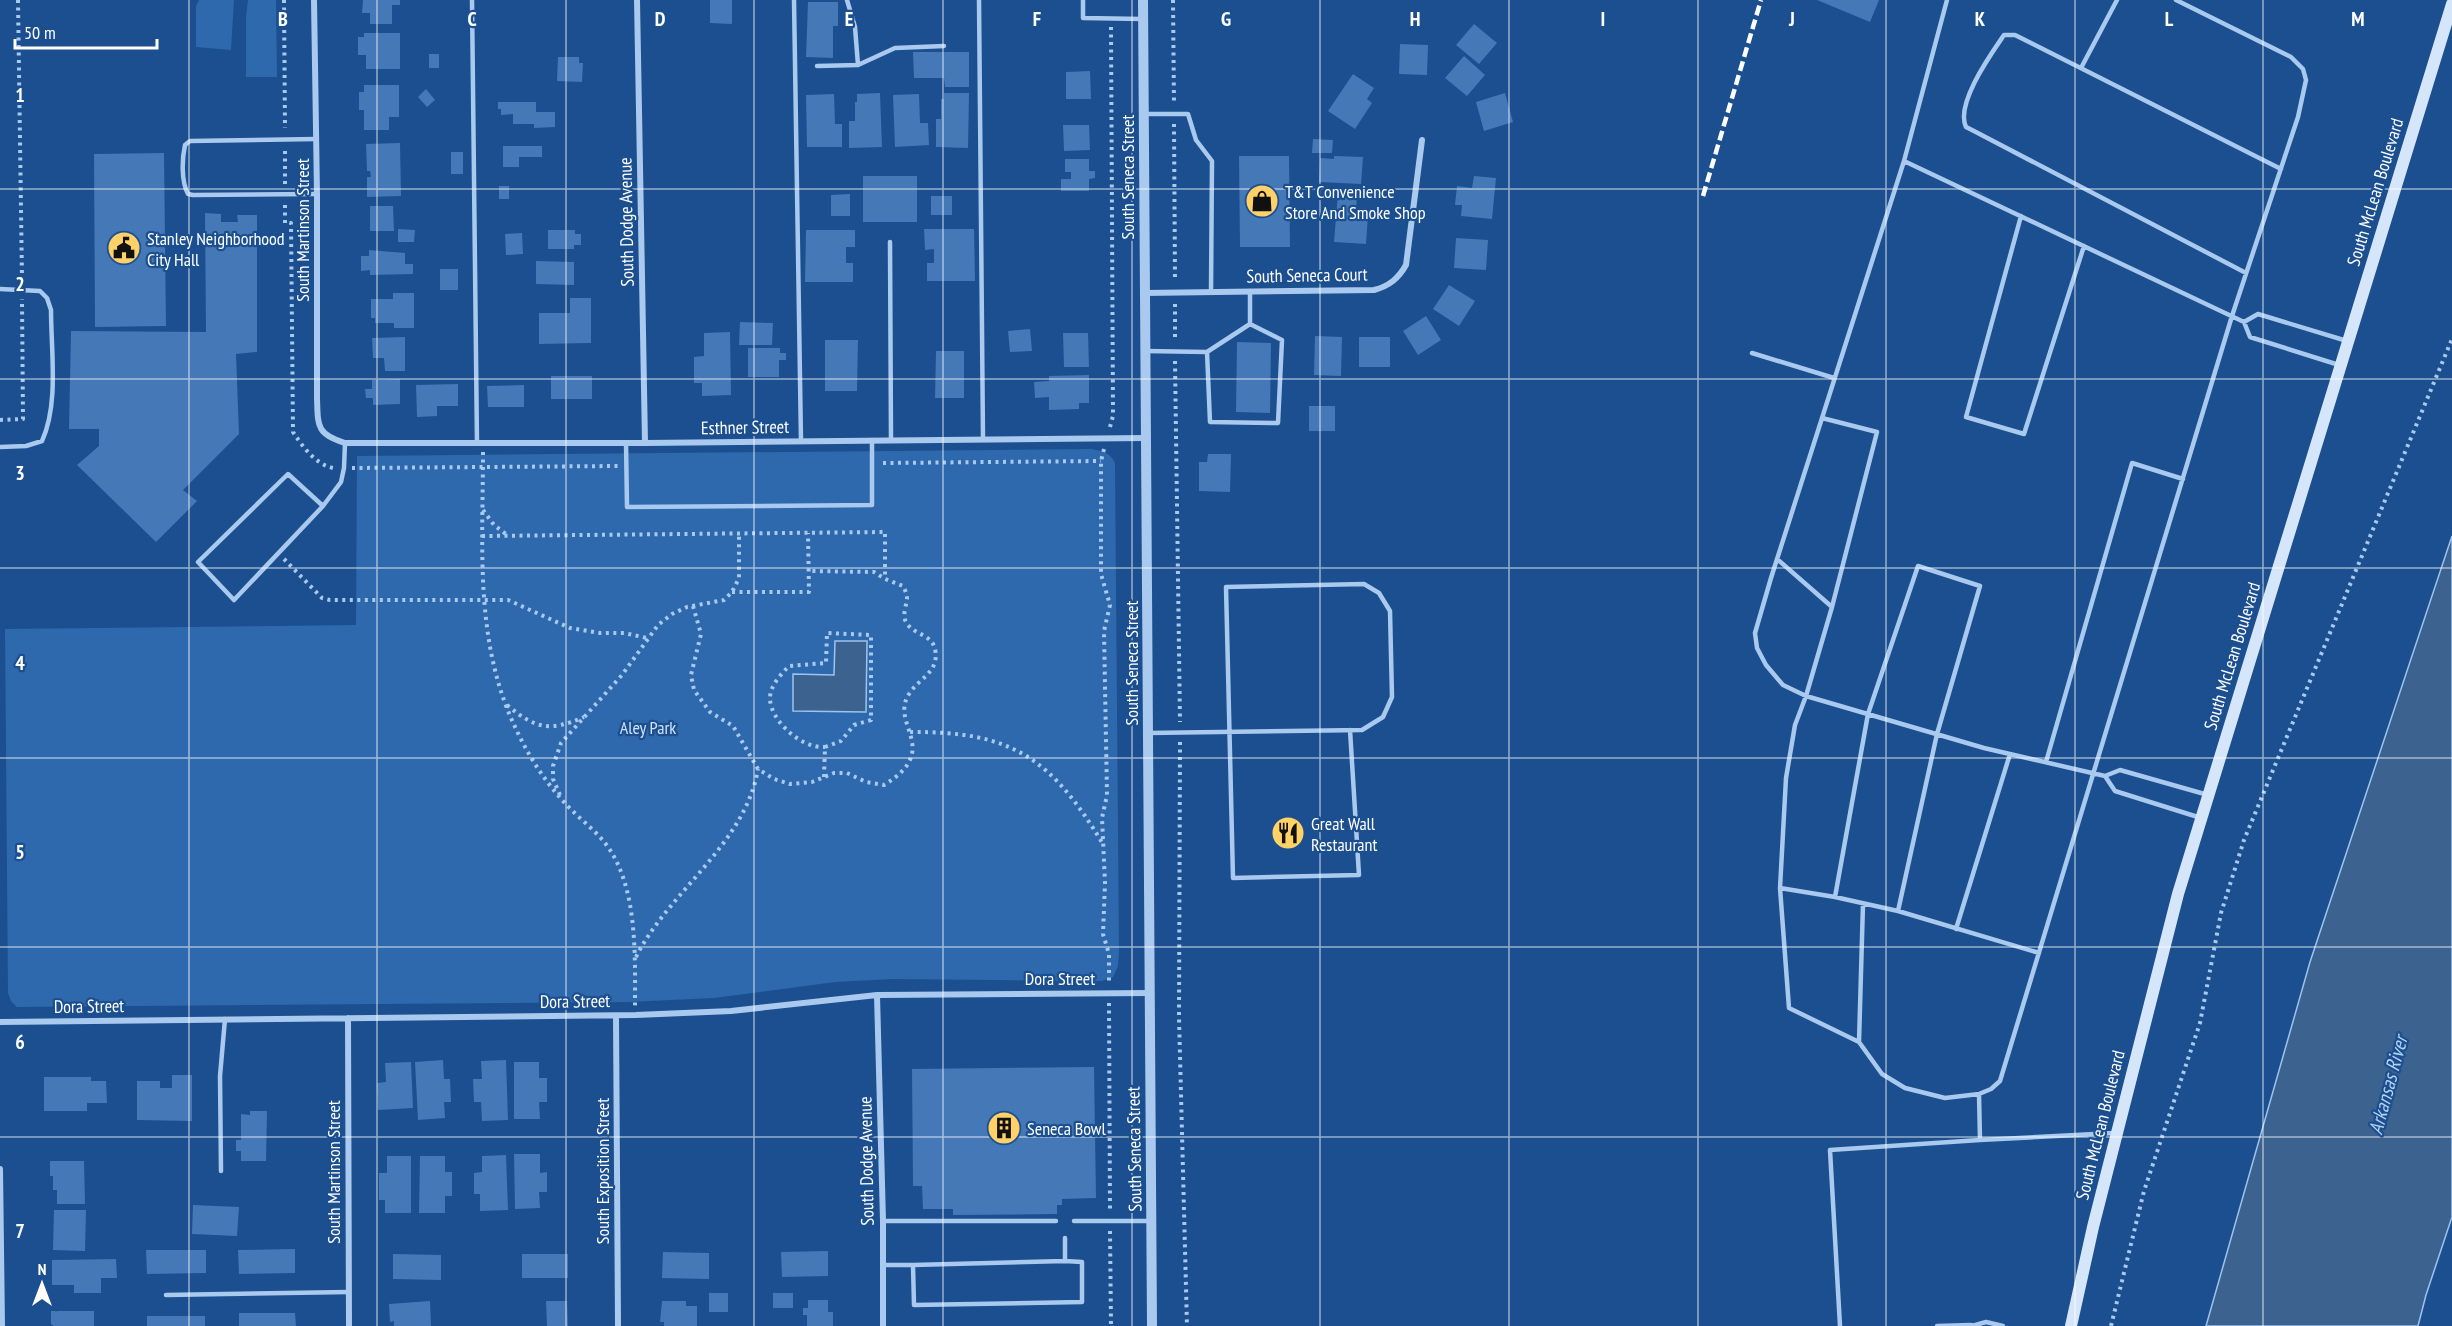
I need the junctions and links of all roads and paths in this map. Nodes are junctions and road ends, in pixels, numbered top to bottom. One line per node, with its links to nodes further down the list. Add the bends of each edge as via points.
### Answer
1 (18, 0): 36 (path)
2 (284, 0): 24 (path)
3 (314, 0): 25 (street, South Martinson Street)
4 (472, 0): 61 (lane)
5 (637, 0): 63 (street, South Dodge Avenue)
6 (794, 0): 59 (lane)
7 (847, 0): 19 (lane, via 855,27)
8 (979, 0): 58 (lane)
9 (1083, 0): 16 (lane, via 1083,18)
10 (1143, 0): 17 (street, South Seneca Street)
11 (1173, 0): 23 (path)
12 (1947, 0): 27 (lane)
13 (2117, 0): 21 (lane)
14 (2176, 0): 28 (lane, via 2291,57 2302,69 2306,80)
15 (2452, 4): 45 (main road, South McLean Boulevard)
16 (1111, 18): 17 (lane); 55 (path, via 1113,416)
17 (1143, 19): 22 (street, South Seneca Street)
18 (945, 46): 19 (lane, via 895,48)
19 (858, 65): 20 (lane)
20 (817, 66)
21 (2081, 68): 28 (lane); 34 (lane, via 2015,35 2004,35 1976,77 1964,115 1966,127)
22 (1144, 114): 23 (lane); 40 (street, South Seneca Street)
23 (1174, 114): 38 (path); 39 (lane, via 1188,114 1196,140 1212,161)
24 (285, 139): 25 (lane); 29 (path); 29 (lane, via 190,141 183,151 184,187 188,194)
25 (316, 139): 30 (street, South Martinson Street)
26 (1422, 140): 37 (street, South Seneca Court, via 1406,265 1394,281 1374,290)
27 (1904, 161): 31 (lane); 51 (lane)
28 (2281, 169): 34 (lane)
29 (285, 194): 30 (lane); 69 (path, via 285,223 291,223 293,432 304,449 321,463)
30 (317, 194): 60 (street, South Martinson Street, via 318,426 323,434)
31 (2021, 216): 33 (lane); 33 (lane, via 1966,417 2024,434)
32 (890, 243): 57 (lane)
33 (2084, 246): 41 (lane)
34 (2246, 273): 41 (lane)
35 (0, 289): 36 (lane)
36 (22, 290): 53 (path, via 23,419); 64 (lane, via 40,291 51,310 51,406 42,441)
37 (1250, 291): 39 (street, South Seneca Court); 43 (lane)
38 (1175, 292): 39 (street, South Seneca Court); 40 (street, South Seneca Court); 47 (path)
39 (1211, 292)
40 (1144, 293): 46 (street, South Seneca Street)
41 (2232, 316): 42 (lane); 70 (lane)
42 (2244, 322): 45 (lane, via 2258,314); 50 (lane, via 2250,337)
43 (1250, 324): 48 (lane); 48 (lane, via 1282,340 1278,423 1210,422)
44 (2452, 339): 151 (path, via 2244,840 2221,913 2200,1023 2144,1191)
45 (2348, 341): 50 (main road, South McLean Boulevard)
46 (1145, 351): 47 (lane); 54 (street, South Seneca Street)
47 (1175, 351): 48 (lane); 93 (path)
48 (1206, 352)
49 (1752, 353): 51 (lane)
50 (2340, 365): 103 (main road, South McLean Boulevard)
51 (1834, 378): 52 (lane)
52 (1822, 418): 78 (lane); 84 (lane, via 1877,432)
53 (0, 420)
54 (1146, 438): 55 (street, Esthner Street); 92 (street, South Seneca Street)
55 (1107, 439): 58 (street, Esthner Street); 65 (path)
56 (872, 440): 57 (street, Esthner Street); 59 (street, Esthner Street); 66 (lane)
57 (891, 440): 58 (street, Esthner Street)
58 (983, 440)
59 (801, 441): 63 (street, Esthner Street)
60 (345, 443): 61 (street, Esthner Street); 69 (lane)
61 (480, 443): 62 (street, Esthner Street); 68 (path)
62 (626, 443): 63 (street, Esthner Street); 67 (lane)
63 (645, 443)
64 (0, 447)
65 (1101, 461): 66 (path); 106 (path, via 1101,574 1110,605 1104,631)
66 (872, 464): 67 (lane, via 872,504 627,507)
67 (626, 466): 68 (path)
68 (483, 467): 69 (path); 72 (path)
69 (344, 468): 71 (lane, via 341,482)
70 (2183, 479): 98 (lane, via 2132,464); 100 (lane)
71 (323, 506): 77 (lane); 77 (lane, via 288,474 198,562 234,600)
72 (482, 510): 75 (path); 76 (path)
73 (808, 533): 74 (path); 79 (path); 80 (path, via 885,532)
74 (739, 534): 76 (path); 81 (path, via 739,578)
75 (482, 536): 76 (path); 82 (path)
76 (509, 536)
77 (278, 554): 82 (path, via 322,598 330,600)
78 (1777, 559): 84 (lane); 86 (lane, via 1755,633 1757,648 1782,685)
79 (809, 571): 80 (path, via 874,572); 81 (path, via 809,592)
80 (885, 579): 91 (path, via 903,586 908,597 908,626 935,647 933,669 909,694 903,712)
81 (732, 592): 83 (path, via 724,600)
82 (482, 599): 85 (path, via 508,600 570,628); 87 (path, via 494,667)
83 (693, 606): 85 (path, via 672,614); 99 (path, via 701,634 691,675 693,690 710,712 733,726)
84 (1832, 608): 86 (lane)
85 (647, 638): 89 (path, via 622,675)
86 (1806, 696): 88 (lane); 107 (lane, via 1795,724 1786,778)
87 (506, 704): 89 (path, via 525,720 546,727 563,726); 104 (path, via 531,758)
88 (1868, 714): 95 (lane); 95 (lane, via 1918,566 1980,586); 108 (lane)
89 (587, 715): 104 (path, via 555,754 553,780)
90 (1350, 730): 94 (lane); 94 (lane, via 1359,875 1233,878); 94 (lane, via 1362,730 1383,717 1392,697 1390,611 1379,593 1364,584 1226,587)
91 (910, 732): 102 (path, via 911,758 899,776 884,785 847,773); 106 (path, via 949,731 992,739 1010,747 1046,769 1060,783 1084,812)
92 (1148, 733): 93 (lane); 115 (street, South Seneca Street)
93 (1180, 733): 94 (lane); 145 (path, via 1179,1017)
94 (1229, 733)
95 (1937, 734): 97 (lane); 110 (lane)
96 (825, 747): 96 (path, via 841,741 854,724 871,720 871,635 827,633 826,663 789,666 778,677 769,696 773,713 796,739 816,748); 102 (path)
97 (2010, 754): 98 (lane); 111 (lane)
98 (2046, 762): 100 (lane)
99 (758, 769): 102 (path, via 790,784); 113 (path, via 750,799 735,828 657,923)
100 (2094, 773): 101 (lane); 112 (lane)
101 (2104, 776): 103 (lane, via 2120,770); 105 (lane, via 2115,791)
102 (824, 777)
103 (2208, 795): 105 (main road, South McLean Boulevard)
104 (563, 802): 113 (path, via 606,844 615,861 631,907)
105 (2201, 818): 124 (main road, South McLean Boulevard)
106 (1104, 846): 114 (path, via 1103,934 1109,954)
107 (1780, 888): 108 (lane); 122 (lane, via 1789,1008)
108 (1835, 897): 109 (lane)
109 (1863, 904): 110 (lane); 122 (lane)
110 (1898, 911): 111 (lane)
111 (1956, 928): 112 (lane)
112 (2039, 952): 123 (lane, via 2000,1081)
113 (635, 960): 117 (path)
114 (1109, 993): 115 (street, Dora Street); 116 (street, Dora Street); 131 (path)
115 (1150, 993): 132 (street, South Seneca Street)
116 (877, 995): 117 (street, Dora Street, via 731,1011); 128 (street, South Dodge Avenue)
117 (636, 1015): 118 (street, Dora Street)
118 (616, 1016): 119 (street, Dora Street); 141 (street, South Exposition Street)
119 (348, 1018): 120 (street, Dora Street); 137 (street, South Martinson Street)
120 (225, 1019): 121 (street, Dora Street); 127 (lane, via 220,1076)
121 (0, 1022)
122 (1859, 1042): 123 (lane, via 1882,1074 1905,1088 1945,1098)
123 (1979, 1094): 125 (lane)
124 (2117, 1133): 125 (lane); 150 (main road, South McLean Boulevard)
125 (1980, 1140): 146 (lane, via 1830,1150)
126 (0, 1169): 139 (street)
127 (221, 1171)
128 (883, 1221): 129 (lane); 135 (street, South Dodge Avenue)
129 (1056, 1221)
130 (1074, 1221): 131 (lane)
131 (1110, 1221): 132 (lane); 143 (path)
132 (1152, 1221): 144 (street, South Seneca Street)
133 (1065, 1238): 134 (lane)
134 (1065, 1261): 136 (lane); 136 (lane, via 1082,1262 1082,1302 914,1305)
135 (883, 1265): 136 (lane); 142 (street, South Dodge Avenue)
136 (913, 1265)
137 (349, 1292): 138 (lane); 140 (street, South Martinson Street)
138 (166, 1295)
139 (2, 1326)
140 (349, 1326)
141 (618, 1326)
142 (883, 1326)
143 (1111, 1326)
144 (1152, 1326)
145 (1187, 1326)
146 (1840, 1326)
147 (1937, 1326): 148 (lane)
148 (1972, 1326): 149 (lane, via 1986,1322)
149 (2003, 1326)
150 (2071, 1326)
151 (2111, 1326)

